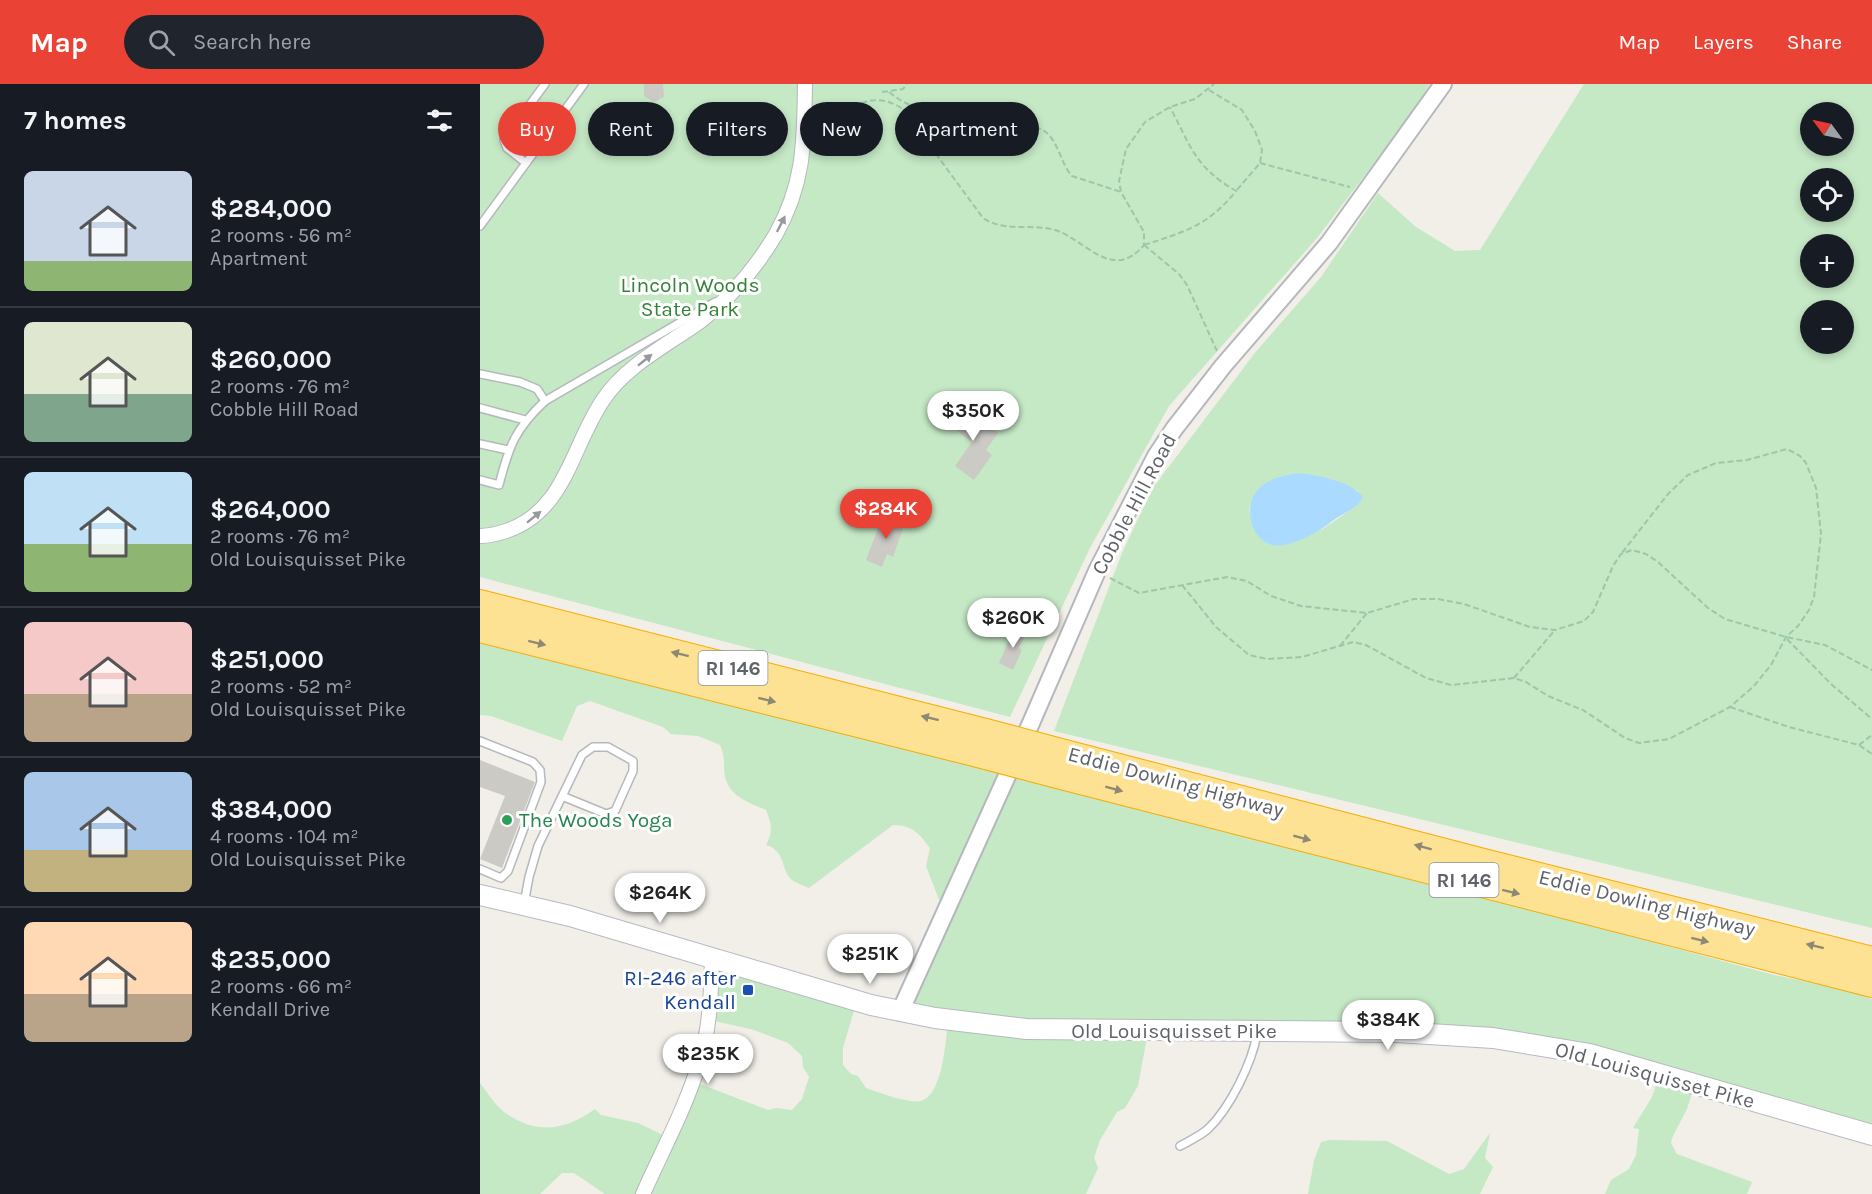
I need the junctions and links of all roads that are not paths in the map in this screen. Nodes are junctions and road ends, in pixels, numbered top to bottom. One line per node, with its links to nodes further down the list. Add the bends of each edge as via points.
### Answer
1 (545, 84): 5 (lane, via 504,140 507,148)
2 (584, 84): 5 (lane)
3 (805, 84): 7 (street, one-way to 3, via 753,269 775,235 798,183)
4 (1443, 84): 28 (street, Cobble Hill Road, via 1329,243 1223,366 1156,456 1097,571)
5 (526, 163): 6 (lane)
6 (480, 226)
7 (730, 293): 9 (lane); 15 (street, one-way to 7, via 523,525 539,513 556,494 604,398 631,371 704,318)
8 (480, 374): 9 (lane, via 537,388)
9 (545, 401): 11 (lane)
10 (480, 408): 11 (lane)
11 (525, 420): 13 (lane)
12 (480, 444): 13 (lane)
13 (508, 450): 14 (lane, via 499,484)
14 (480, 480)
15 (480, 536)
16 (480, 603): 19 (highway, Eddie Dowling Highway / RI 146, one-way to 16)
17 (480, 629): 19 (highway, Eddie Dowling Highway / RI 146, one-way to 19)
18 (480, 741): 22 (lane, via 533,762 540,770 541,782 508,871 501,878)
19 (980, 743): 20 (highway, Eddie Dowling Highway / RI 146, bridge)
20 (1061, 764): 26 (highway, Eddie Dowling Highway / RI 146, one-way to 20, via 1479,861); 27 (highway, Eddie Dowling Highway / RI 146, one-way to 27)
21 (562, 796): 21 (lane, via 582,755 593,747 608,747 633,761 633,771 615,811 606,814); 24 (lane, via 538,846)
22 (480, 869)
23 (480, 895): 24 (main road, Old Louisquisset Pike)
24 (524, 904): 25 (main road, Old Louisquisset Pike)
25 (712, 960): 28 (main road, Old Louisquisset Pike); 32 (street, via 710,1004 699,1063)
26 (1872, 960)
27 (1872, 984)
28 (900, 1012): 29 (main road, Old Louisquisset Pike, via 1026,1029)
29 (1258, 1031): 30 (main road, Old Louisquisset Pike, via 1397,1032 1534,1044 1617,1061); 31 (lane, via 1254,1050 1225,1108 1208,1129)
30 (1872, 1135)
31 (1180, 1146)
32 (642, 1194)

